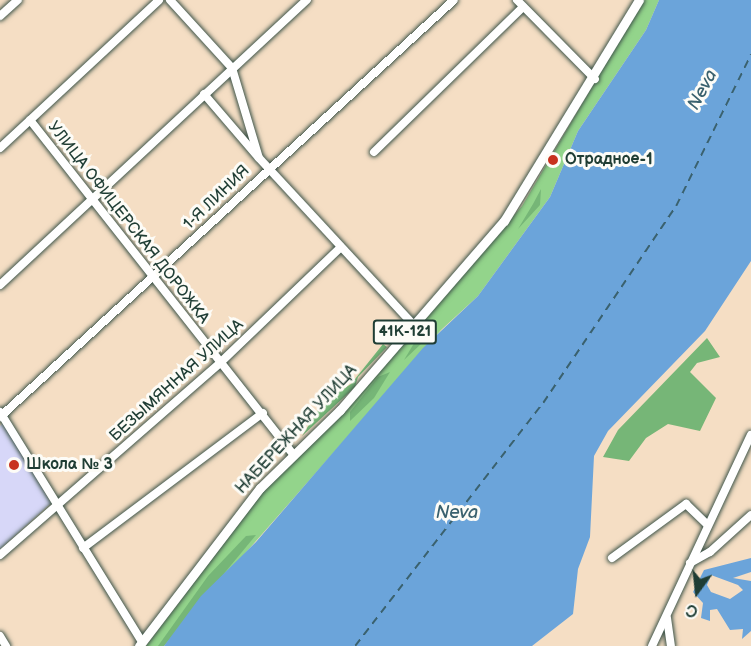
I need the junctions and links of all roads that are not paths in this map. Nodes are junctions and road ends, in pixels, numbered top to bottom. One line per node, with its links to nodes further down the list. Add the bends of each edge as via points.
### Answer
1 (18, 0): 9 (street)
2 (159, 0): 13 (street)
3 (170, 0): 10 (street)
4 (307, 0): 10 (street)
5 (453, 0): 17 (street, 1-Я ЛИНИЯ)
6 (517, 0): 8 (street)
7 (639, 0): 11 (main road, НАБЕРЕЖНАЯ УЛИЦА / 41К-121)
8 (523, 7): 11 (street); 15 (street)
9 (0, 16)
10 (232, 68): 12 (street); 16 (street)
11 (595, 79): 22 (main road, НАБЕРЕЖНАЯ УЛИЦА / 41К-121, via 504,221)
12 (204, 94): 16 (street); 18 (street)
13 (30, 120): 14 (street); 18 (street, УЛИЦА ОФИЦЕРСКАЯ ДОРОЖКА)
14 (0, 148)
15 (374, 152)
16 (259, 158): 17 (street)
17 (268, 168): 19 (street); 20 (street, 1-Я ЛИНИЯ)
18 (93, 199): 20 (street, УЛИЦА ОФИЦЕРСКАЯ ДОРОЖКА); 21 (street)
19 (341, 247): 22 (street); 23 (street, БЕЗЫМЯННАЯ УЛИЦА)
20 (153, 278): 23 (street, УЛИЦА ОФИЦЕРСКАЯ ДОРОЖКА); 25 (street, 1-Я ЛИНИЯ)
21 (0, 285)
22 (412, 323): 27 (main road, НАБЕРЕЖНАЯ УЛИЦА / 41К-121, via 340,410)
23 (221, 362): 24 (street, УЛИЦА ОФИЦЕРСКАЯ ДОРОЖКА); 28 (street, БЕЗЫМЯННАЯ УЛИЦА)
24 (263, 412): 27 (street, УЛИЦА ОФИЦЕРСКАЯ ДОРОЖКА); 31 (street)
25 (1, 415): 28 (street)
26 (751, 435): 30 (street)
27 (294, 455): 37 (main road, НАБЕРЕЖНАЯ УЛИЦА / 41К-121, via 247,505)
28 (56, 506): 31 (street); 32 (street, БЕЗЫМЯННАЯ УЛИЦА)
29 (751, 515): 34 (street, via 710,552)
30 (708, 525): 33 (street, via 686,504); 34 (street)
31 (83, 548): 37 (street)
32 (0, 555)
33 (612, 558)
34 (690, 563): 35 (street)
35 (666, 614): 39 (street); 40 (street)
36 (0, 636): 38 (street)
37 (141, 644)
38 (6, 646)
39 (652, 646)
40 (671, 646)

